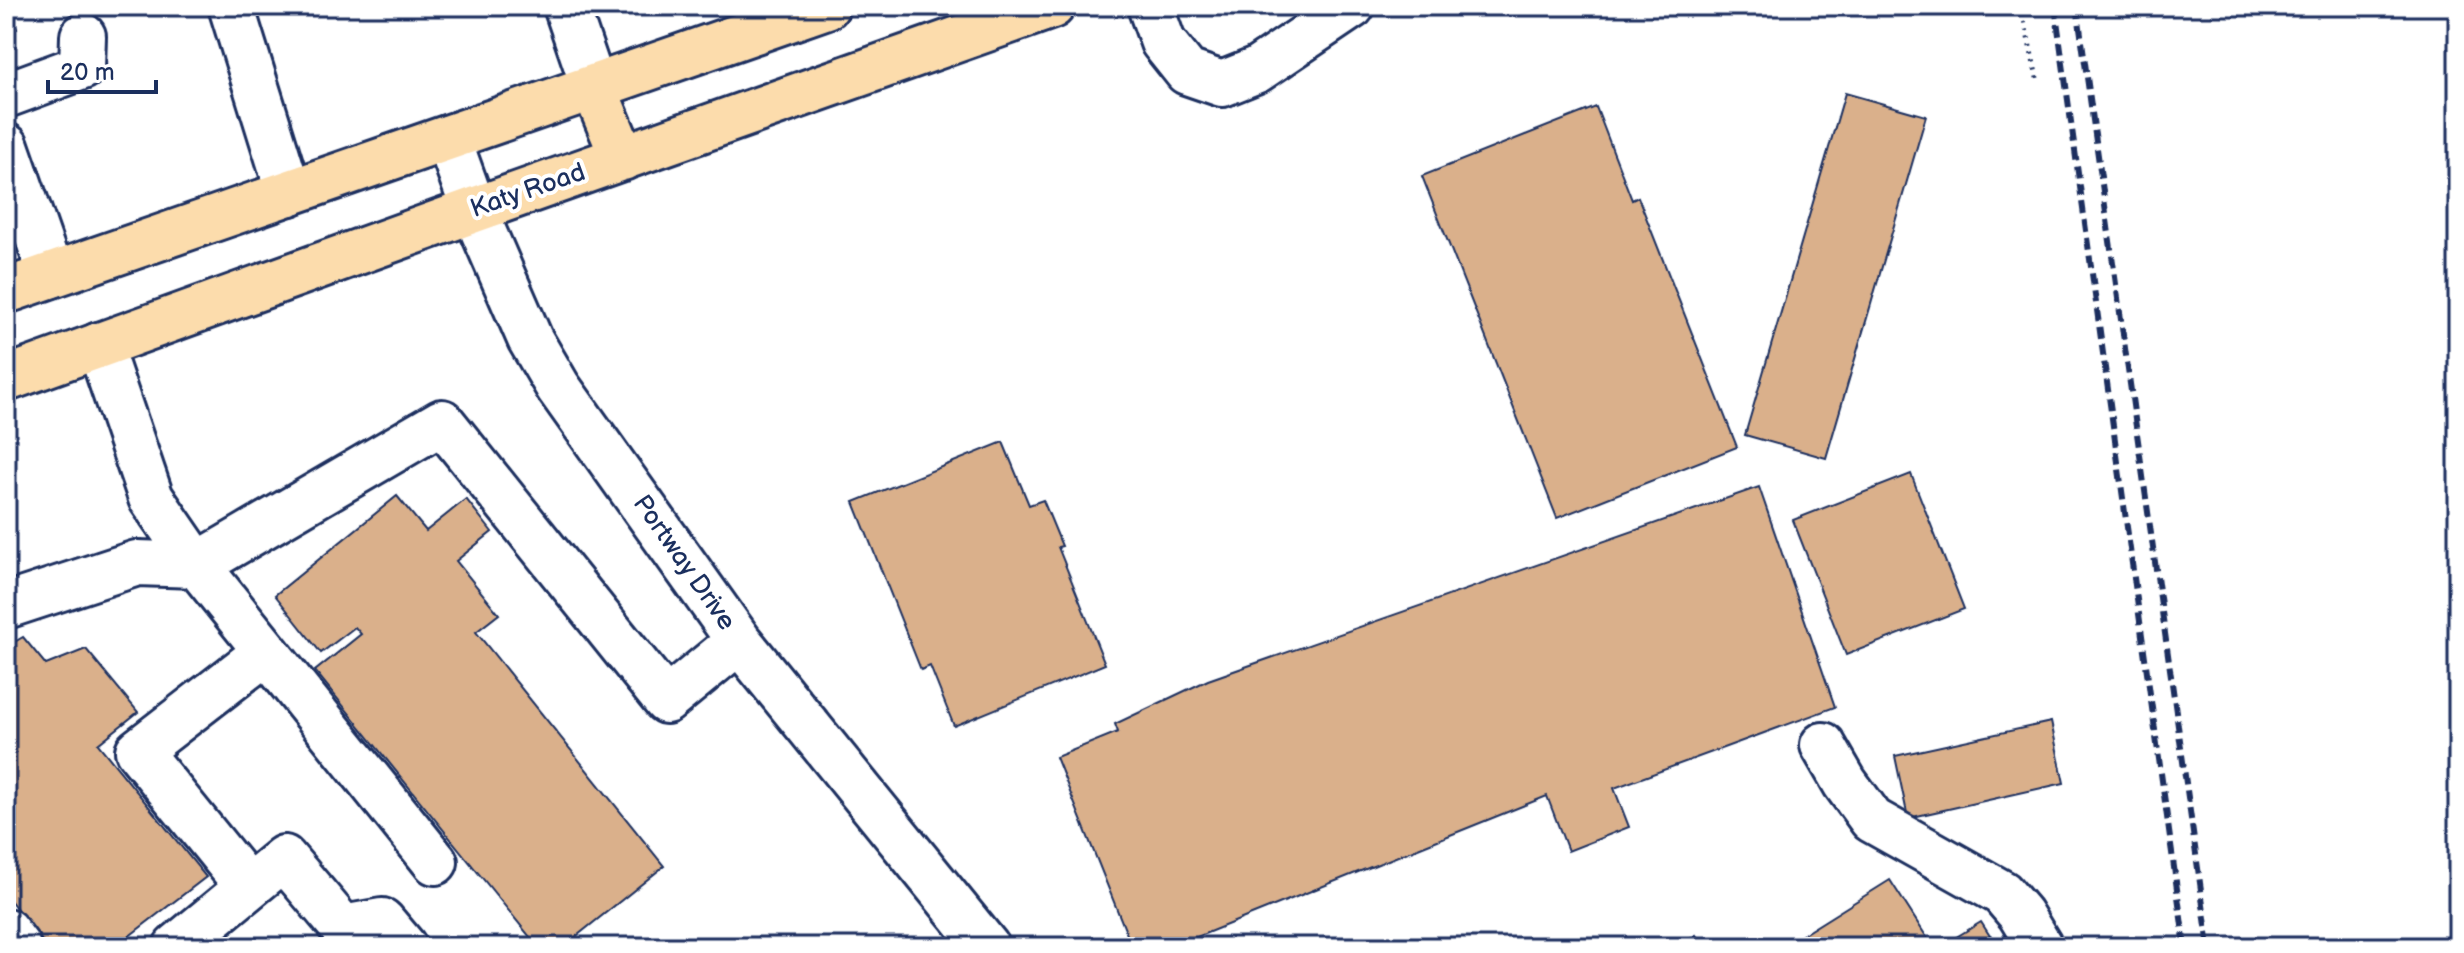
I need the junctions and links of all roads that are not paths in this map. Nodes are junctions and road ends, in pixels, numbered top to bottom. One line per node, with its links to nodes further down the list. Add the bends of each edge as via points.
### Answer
1 (231, 6): 13 (street)
2 (566, 6): 8 (street)
3 (827, 6): 8 (main road)
4 (1052, 6): 12 (main road, Katy Road)
5 (1150, 6): 6 (street, via 1163,42 1187,72 1222,84 1257,70)
6 (1352, 6)
7 (83, 36): 9 (street, via 82,67)
8 (594, 88): 10 (main road); 12 (main road)
9 (6, 95)
10 (448, 138): 13 (main road); 14 (street, Portway Drive)
11 (6, 146): 15 (street)
12 (623, 158): 14 (main road, Katy Road)
13 (289, 193): 15 (main road)
14 (474, 210): 17 (main road, Katy Road); 21 (street, Portway Drive, via 530,339 558,387)
15 (51, 275): 16 (main road)
16 (6, 291)
17 (99, 345): 18 (main road, Katy Road); 19 (street, via 151,498)
18 (6, 379)
19 (197, 565): 20 (street, via 137,563); 21 (street, via 442,422 666,701); 22 (street)
20 (6, 606)
21 (739, 641): 31 (street, Portway Drive)
22 (266, 652): 24 (street); 25 (street, via 138,751)
23 (1823, 745): 32 (street, via 1872,820 2002,893)
24 (435, 862)
25 (248, 887): 27 (street, via 284,858); 29 (street)
26 (6, 931): 28 (street)
27 (332, 938): 30 (street, via 382,921)
28 (18, 947)
29 (176, 947)
30 (404, 947)
31 (987, 947)
32 (2040, 947)

